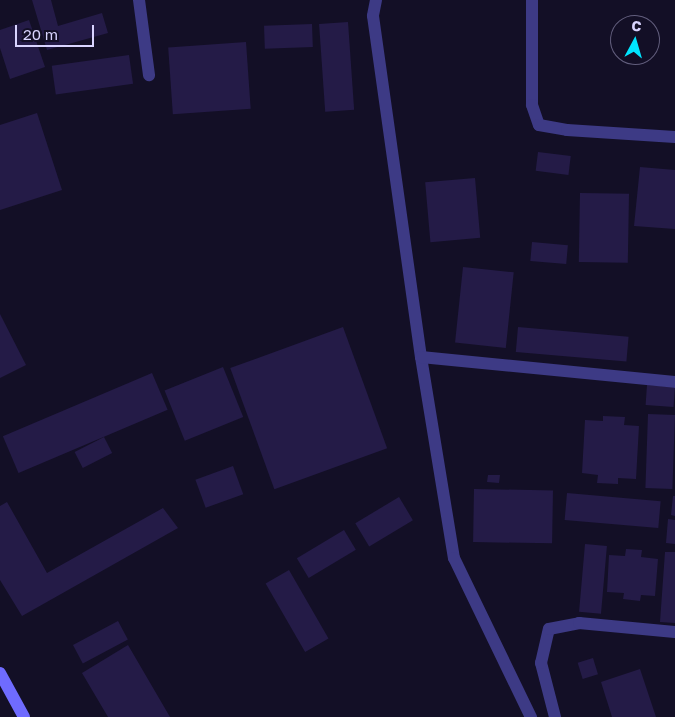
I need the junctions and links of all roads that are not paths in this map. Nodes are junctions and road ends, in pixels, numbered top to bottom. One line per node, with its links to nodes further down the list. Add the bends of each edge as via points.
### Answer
1 (140, 0): 4 (street)
2 (376, 0): 6 (street, via 373,16)
3 (532, 0): 5 (street, via 532,105 539,124 567,130)
4 (149, 75)
5 (675, 137)
6 (421, 357): 7 (street); 11 (street, via 454,558)
7 (675, 382)
8 (675, 632): 12 (street, via 579,624 549,629 541,663)
9 (0, 673): 10 (main road)
10 (24, 717)
11 (531, 717)
12 (555, 717)

